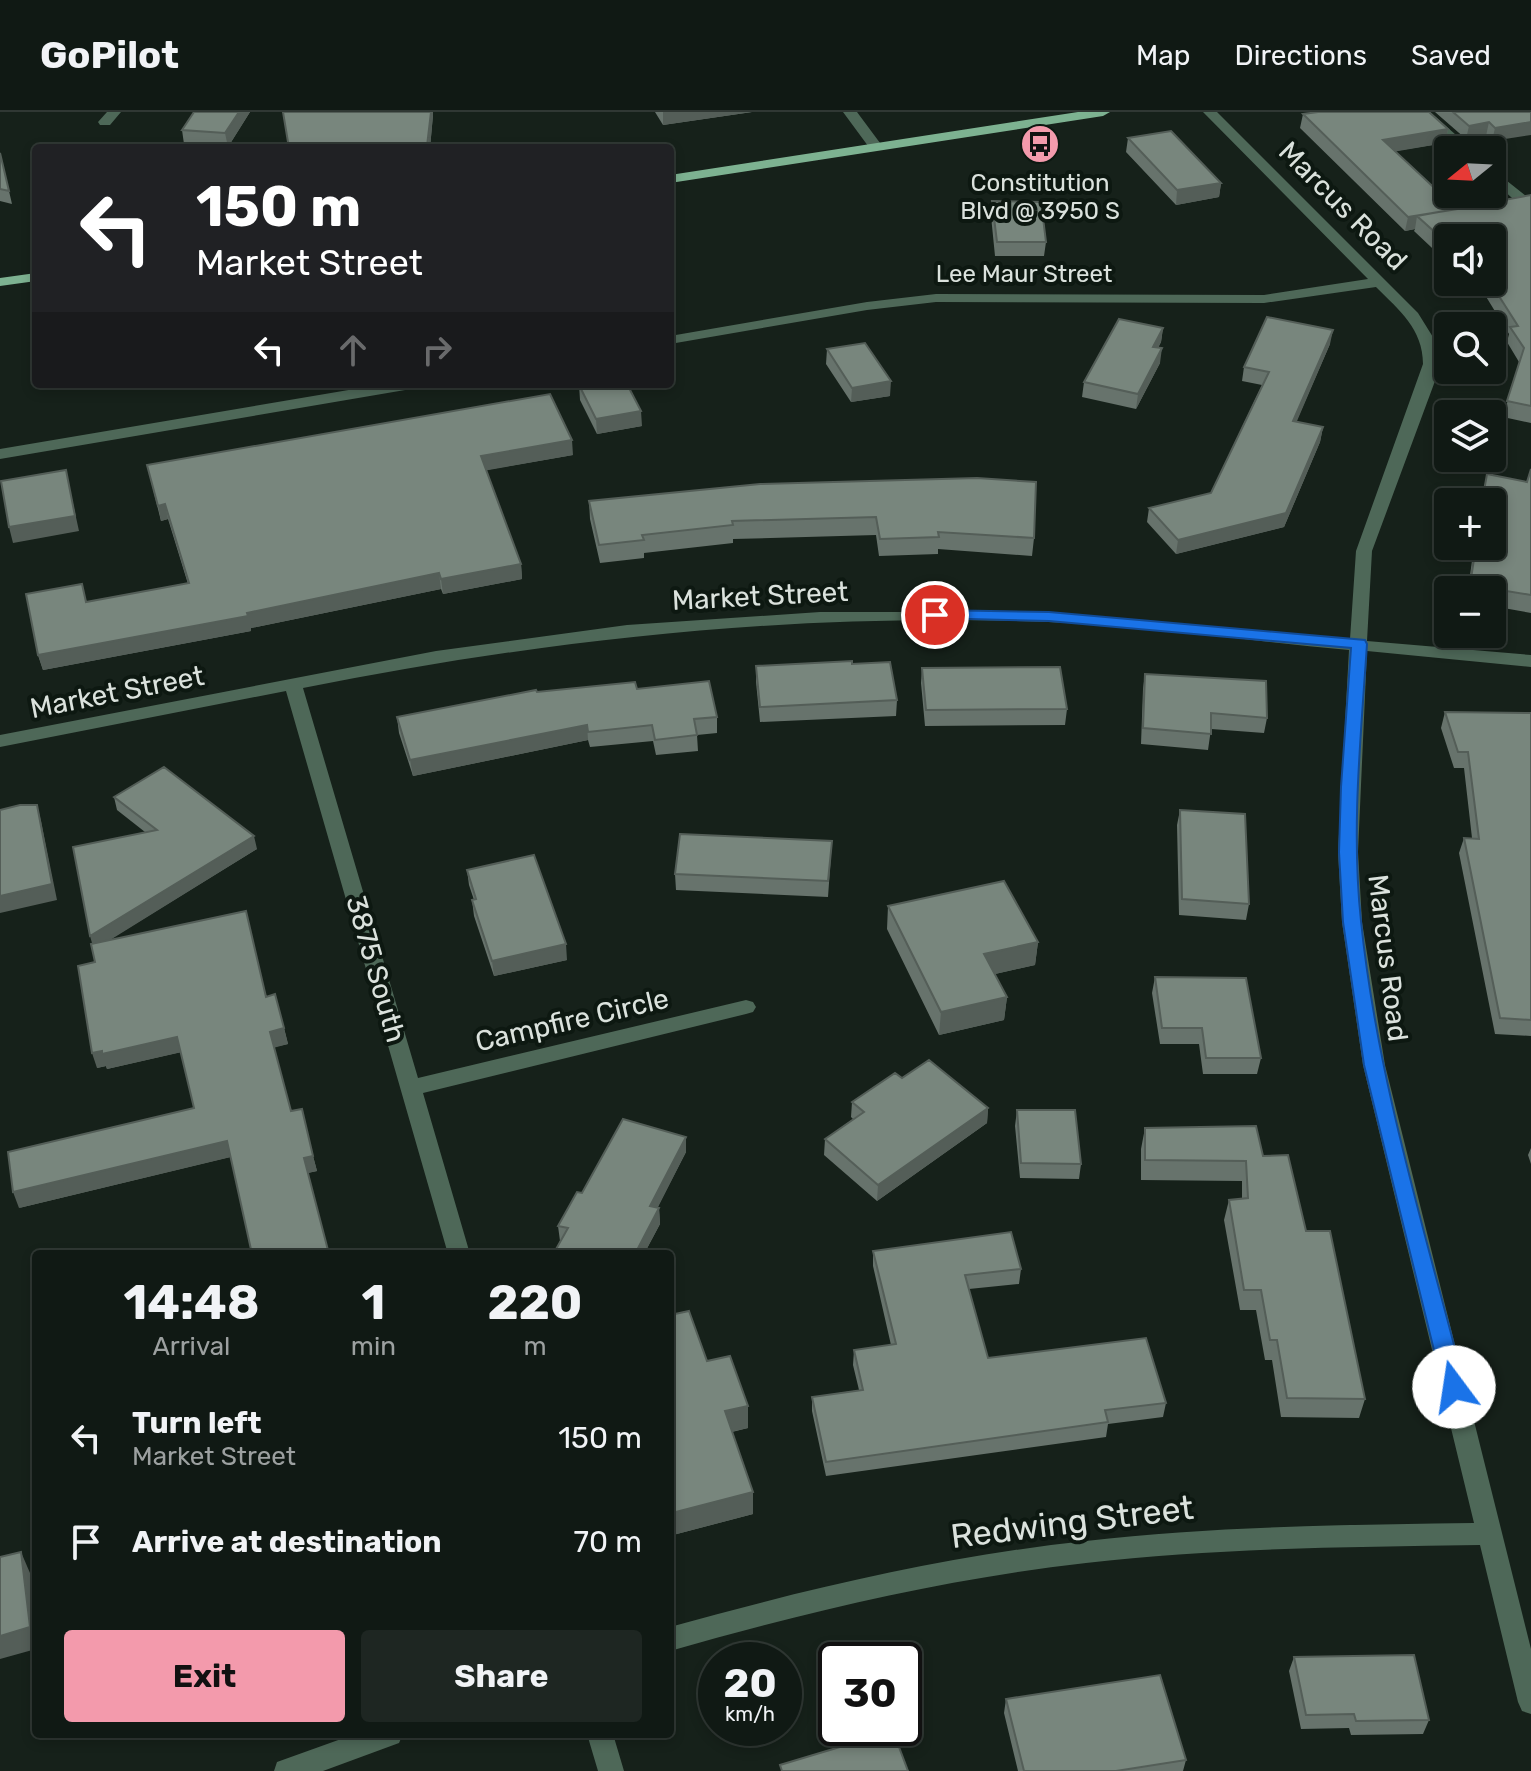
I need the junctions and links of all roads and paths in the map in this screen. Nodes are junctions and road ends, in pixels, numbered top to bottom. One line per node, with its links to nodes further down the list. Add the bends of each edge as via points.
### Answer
1 (850, 112): 6 (street)
2 (1103, 112): 6 (main road)
3 (1210, 112): 12 (street, Marcus Road)
4 (1422, 112): 5 (street)
5 (1450, 136)
6 (876, 147): 7 (main road)
7 (674, 178)
8 (1506, 185): 9 (street)
9 (1526, 203)
10 (32, 278): 11 (main road)
11 (0, 282)
12 (1380, 282): 13 (street, Lee Maur Street, via 1264,299 936,298); 16 (street, Marcus Road, via 1422,327 1432,362 1364,551)
13 (674, 339)
14 (388, 388): 15 (street)
15 (0, 454)
16 (1359, 644): 17 (street, Market Street); 18 (street, Market Street, via 1049,617 820,617 546,640); 23 (street, Marcus Road, via 1348,852 1361,993 1374,1065)
17 (1531, 661)
18 (293, 684): 19 (street, Market Street); 21 (street, 3875 South)
19 (0, 741)
20 (746, 1007): 21 (street, Campfire Circle)
21 (411, 1088): 22 (street, 3875 South)
22 (458, 1250)
23 (1490, 1534): 24 (street, Redwing Street, via 1278,1537 1015,1561 827,1597); 25 (street, Marcus Road)
24 (674, 1638)
25 (1531, 1702)
26 (379, 1738): 28 (street)
27 (601, 1738): 29 (street)
28 (287, 1771)
29 (611, 1771)

